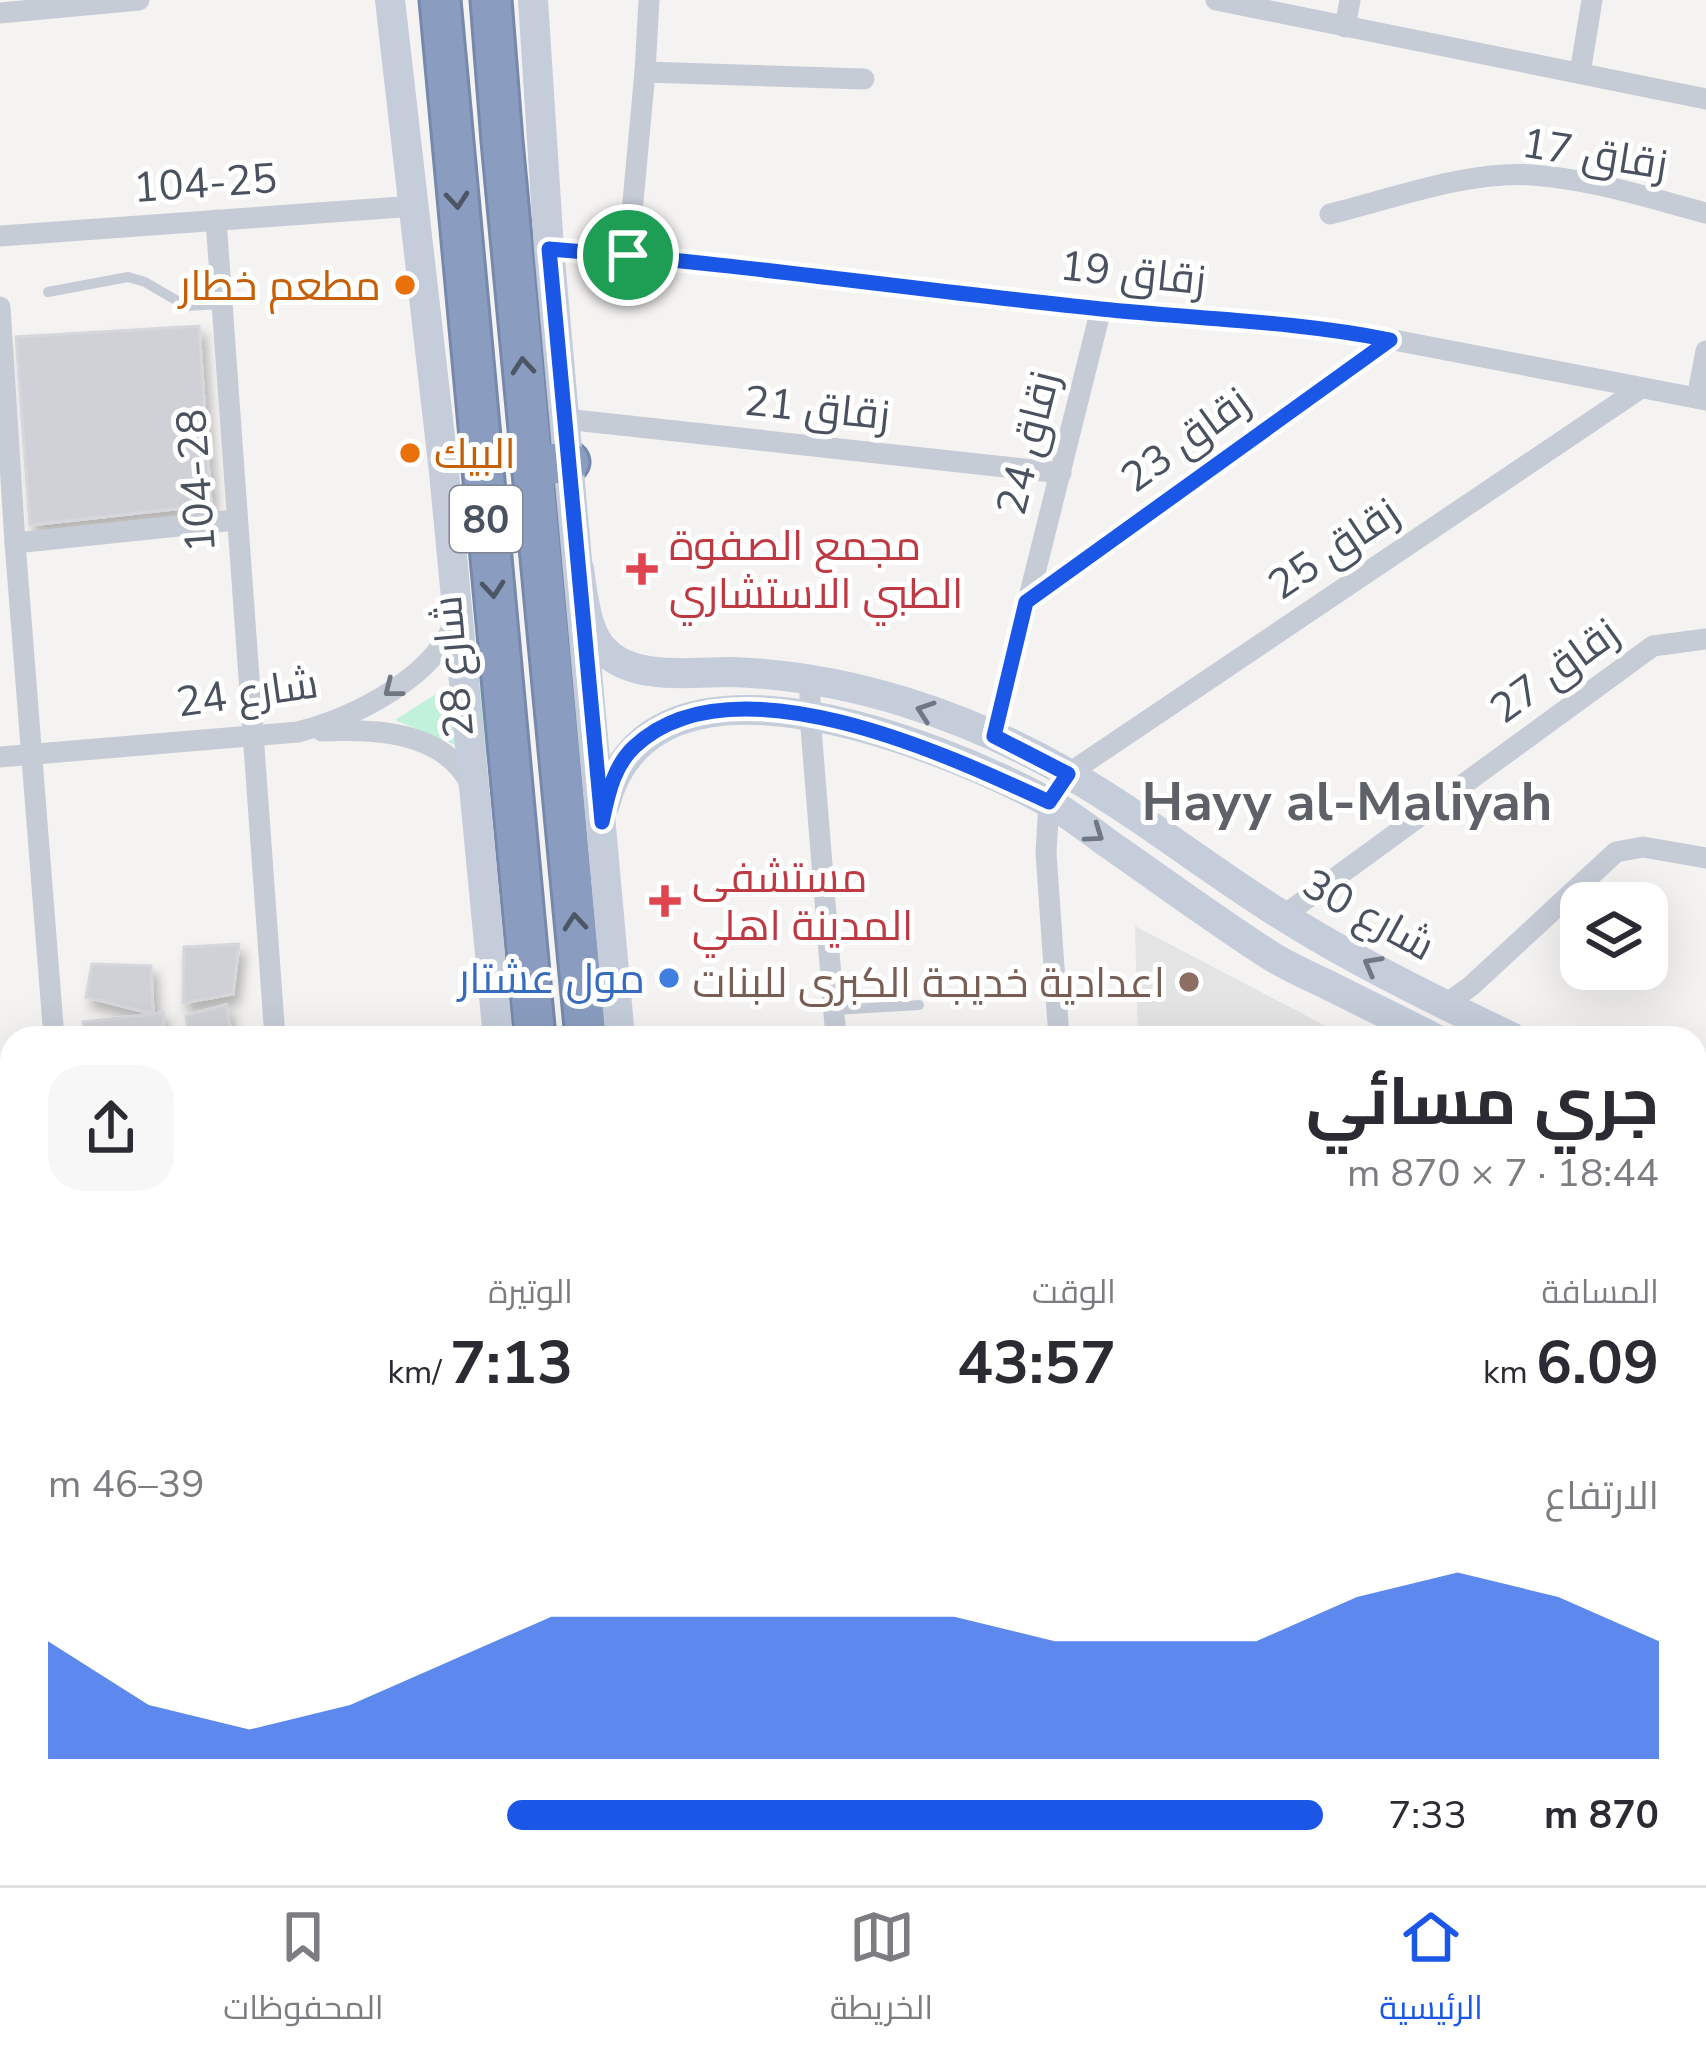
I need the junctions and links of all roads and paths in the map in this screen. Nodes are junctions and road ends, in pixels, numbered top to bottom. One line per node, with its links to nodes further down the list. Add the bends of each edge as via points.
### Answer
1 (139, 0): 10 (street)
2 (389, 0): 18 (main road)
3 (440, 0): 17 (highway, شارع 28 / 80)
4 (491, 0): 16 (highway, 80)
5 (533, 0): 23 (main road)
6 (649, 0): 12 (street)
7 (1216, 0): 11 (street)
8 (1350, 0): 11 (street)
9 (1592, 0): 13 (street)
10 (0, 13)
11 (1346, 27): 13 (street)
12 (645, 72): 14 (street); 24 (street)
13 (1580, 73): 15 (street)
14 (864, 80)
15 (1706, 99)
16 (502, 141): 17 (highway); 35 (highway, 80, one-way to 16)
17 (452, 148): 36 (highway, شارع 28 / 80, one-way to 36)
18 (415, 206): 21 (street, 104-25); 36 (main road)
19 (1706, 213): 20 (street, زقاق 17, via 1530,175 1480,177)
20 (1330, 214)
21 (216, 220): 22 (street, 104-25); 26 (street, 104-28)
22 (0, 236)
23 (549, 249): 24 (street, زقاق 19); 34 (main road)
24 (628, 255): 28 (street, زقاق 19)
25 (48, 292): 26 (lane, via 128,277 186,305)
26 (222, 304): 38 (street, 104-28)
27 (0, 307): 31 (street)
28 (1101, 309): 29 (street, زقاق 19); 37 (street, زقاق 24)
29 (1390, 340): 32 (street, زقاق 19); 41 (street, زقاق 23)
30 (1706, 351): 33 (street)
31 (2, 361): 39 (street)
32 (1641, 388): 33 (street, زقاق 19); 51 (street, زقاق 25)
33 (1702, 399)
34 (565, 419): 35 (main road); 37 (street, زقاق 21)
35 (551, 464): 40 (main road); 64 (highway, 80, one-way to 35)
36 (463, 471): 42 (main road); 63 (highway, شارع 28 / 80, one-way to 63)
37 (1061, 473): 41 (street, زقاق 24)
38 (236, 520): 39 (street); 47 (street, 104-28)
39 (14, 543): 49 (street)
40 (578, 569): 44 (main road, شارع 30, via 599,646 630,667); 54 (main road)
41 (1026, 602): 48 (street, زقاق 24)
42 (459, 611): 46 (street, شارع 24, one-way to 46, via 446,640 374,703); 52 (main road)
43 (1706, 639): 56 (street, زقاق 27, via 1653,646)
44 (810, 678): 45 (street); 48 (main road, شارع 30, one-way to 44)
45 (810, 716): 53 (main road, شارع 30, via 910,741); 54 (main road, شارع 30, via 731,710 673,723 620,765); 59 (street)
46 (298, 732): 47 (street, شارع 24); 52 (street, via 418,740 446,753)
47 (253, 736): 49 (street, شارع 24); 61 (street, 104-28)
48 (994, 736): 51 (main road, شارع 30)
49 (31, 754): 50 (street, شارع 24); 60 (street)
50 (0, 757)
51 (1068, 774): 53 (street); 56 (main road, شارع 30)
52 (474, 790): 62 (main road)
53 (1049, 802): 67 (street); 68 (main road, شارع 30, one-way to 68, via 1274,958)
54 (602, 822): 65 (main road)
55 (1706, 858): 58 (street, via 1643,847 1616,852)
56 (1282, 916): 58 (main road, شارع 30, one-way to 56)
57 (919, 1005): 59 (lane)
58 (1445, 1005): 69 (main road, شارع 30)
59 (834, 1010): 66 (street)
60 (53, 1026)
61 (274, 1026)
62 (496, 1026)
63 (533, 1026)
64 (585, 1026)
65 (619, 1026)
66 (835, 1026)
67 (1057, 1026)
68 (1410, 1026)
69 (1489, 1026)

